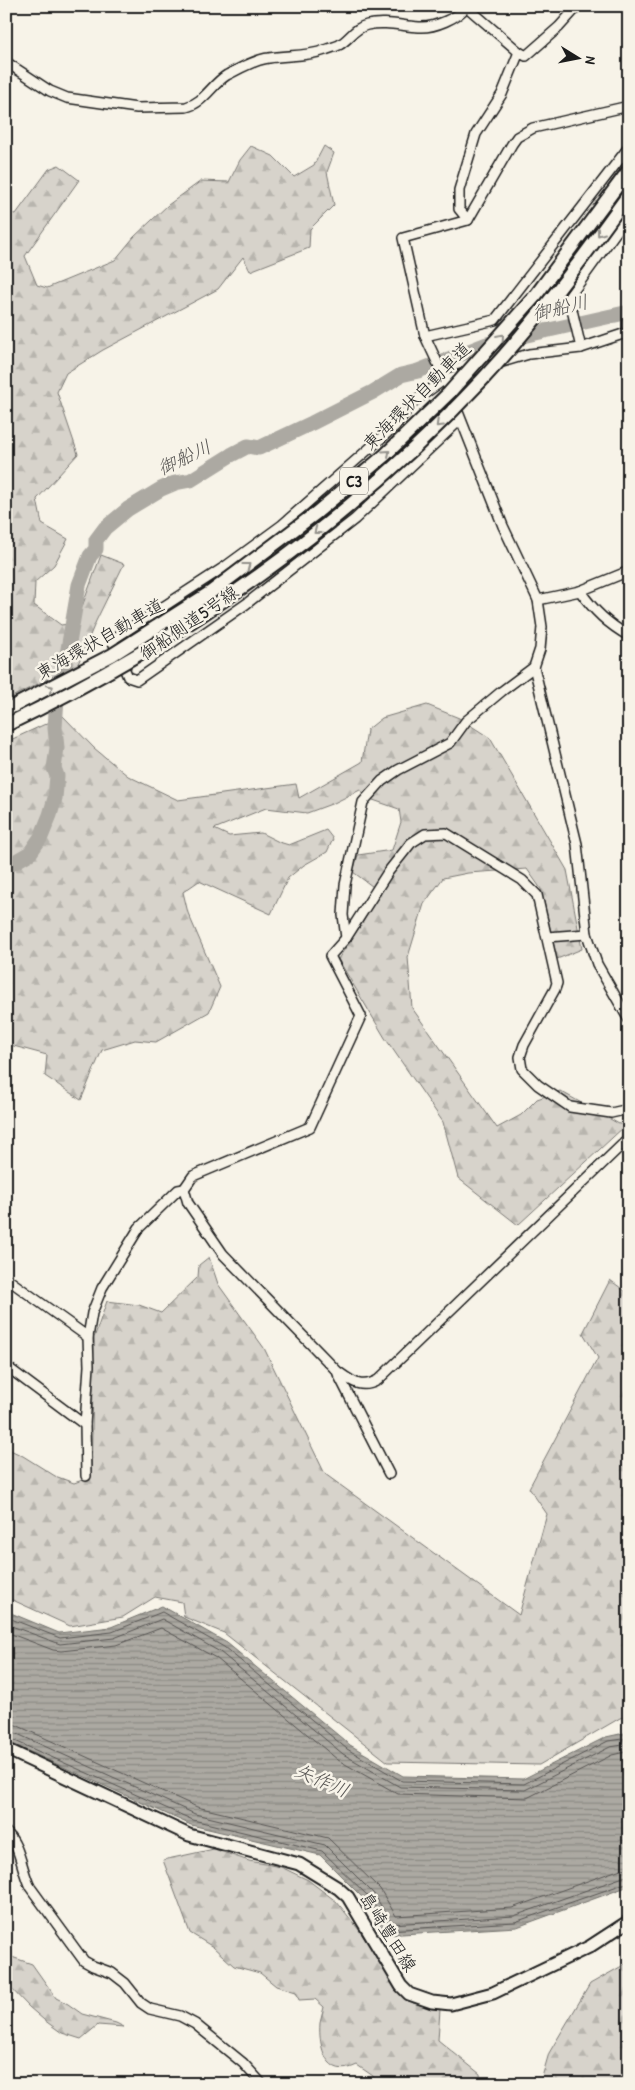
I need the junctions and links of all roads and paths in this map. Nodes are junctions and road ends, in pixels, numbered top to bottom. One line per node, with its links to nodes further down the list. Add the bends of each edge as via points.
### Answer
1 (578, 6): 3 (street, via 526,56)
2 (467, 7): 3 (street); 4 (street, via 431,26 391,22 369,24 355,30 339,45 322,51 304,56 266,58 228,75 202,99 186,107 136,108 67,98 50,91)
3 (519, 52): 10 (street, via 502,94 476,134 459,190 460,210)
4 (6, 62)
5 (629, 106): 10 (street, via 533,128 517,138)
6 (629, 147): 11 (street)
7 (629, 170): 27 (highway, 東海環状自動車道 / C3, one-way to 7, bridge, via 112,655 211,592 278,543 378,461 450,393 536,295)
8 (629, 194): 28 (highway, 東海環状自動車道 / C3, one-way to 28, bridge, via 568,278 483,379 409,452 333,518 183,627 86,685)
9 (629, 214): 12 (street)
10 (468, 220): 14 (street, via 402,238)
11 (548, 253): 12 (street); 14 (street, via 495,320)
12 (585, 272): 15 (street, via 569,297)
13 (629, 332): 15 (street, 御船側道5号線)
14 (426, 336): 16 (street)
15 (580, 345): 16 (street, 御船側道5号線, via 529,354)
16 (444, 377): 17 (street); 18 (street, 御船側道5号線, via 413,402 395,426)
17 (460, 420): 19 (street, 御船側道5号線); 23 (street, via 503,526)
18 (337, 476): 19 (street); 20 (street, 御船側道5号線, via 282,525)
19 (355, 519): 24 (street, 御船側道5号線)
20 (226, 566): 24 (street); 24 (street, 御船側道5号線, via 112,640 128,677 136,680)
21 (629, 571): 22 (street)
22 (580, 591): 23 (street); 25 (street, via 594,611)
23 (538, 600): 26 (street, via 542,627)
24 (246, 604)
25 (629, 636)
26 (534, 667): 29 (street, via 577,844); 31 (street, via 466,721 450,743 398,770 382,781 363,802 345,885)
27 (6, 710)
28 (6, 726)
29 (587, 934): 30 (street); 32 (street, via 596,964)
30 (547, 937): 31 (street, via 537,895 522,880 446,833 424,834 412,843 388,872); 33 (street, via 557,982 524,1045 520,1057 522,1068 538,1085 570,1107 611,1113)
31 (346, 938): 35 (street, via 330,956 360,1016 310,1126 193,1176)
32 (629, 1020)
33 (629, 1109)
34 (629, 1138): 39 (street, via 378,1380 361,1386)
35 (184, 1190): 37 (street, via 178,1190 139,1228 122,1254 102,1288 92,1313); 39 (street, via 188,1203 223,1254)
36 (6, 1278): 37 (street)
37 (88, 1337): 40 (street)
38 (6, 1366): 40 (street)
39 (337, 1371): 41 (street)
40 (85, 1425): 42 (street)
41 (389, 1474)
42 (86, 1476)
43 (6, 1749): 45 (main road, 島崎豊田線, via 189,1835 299,1864 343,1892 400,1986 409,1994 432,2002 451,2004 493,1993 589,1947)
44 (6, 1832): 46 (street, via 18,1850 30,1887 84,1961 112,1973 146,2006 195,2024)
45 (629, 1921)
46 (262, 2084)

